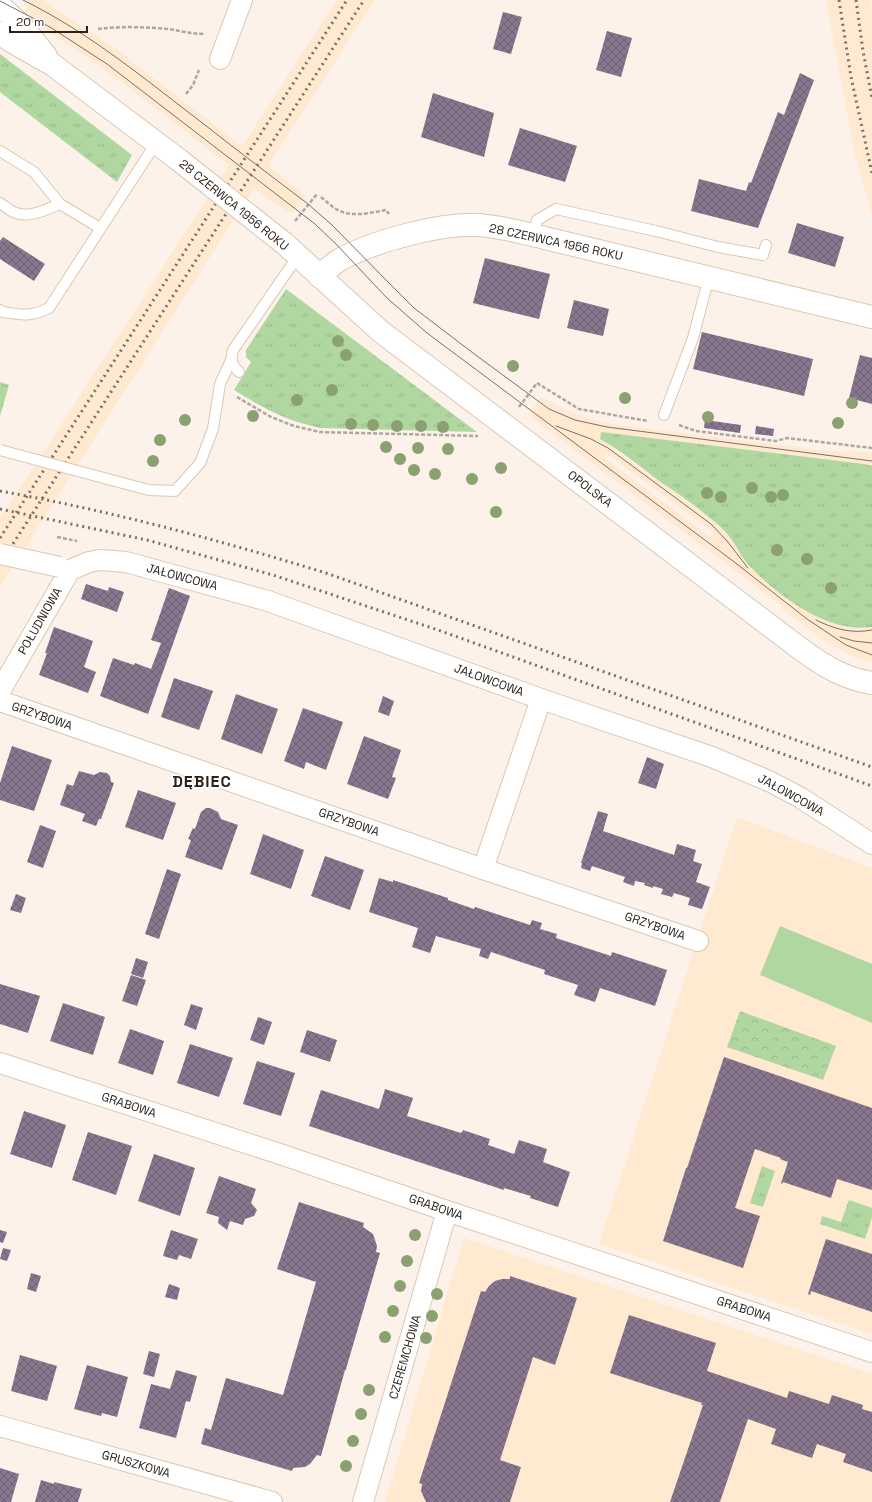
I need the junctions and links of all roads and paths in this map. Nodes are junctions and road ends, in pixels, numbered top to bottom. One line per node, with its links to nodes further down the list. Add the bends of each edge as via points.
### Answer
1 (242, 0): 5 (street)
2 (0, 6): 7 (street, 28 CZERWCA 1956 ROKU, via 22,26)
3 (98, 30): 5 (path, via 112,27 168,29 191,34)
4 (0, 33): 7 (street, 28 CZERWCA 1956 ROKU)
5 (229, 36): 6 (street)
6 (220, 60)
7 (53, 65): 10 (street, 28 CZERWCA 1956 ROKU)
8 (194, 85): 9 (path)
9 (186, 94)
10 (156, 143): 15 (lane); 19 (street, 28 CZERWCA 1956 ROKU, bridge)
11 (0, 151): 14 (lane, via 34,172)
12 (321, 197): 17 (path, via 337,210 344,212 359,214 386,210)
13 (0, 203): 14 (lane, via 16,213 26,214 40,212)
14 (60, 204): 15 (lane)
15 (100, 228): 22 (lane, via 50,308 26,316)
16 (533, 235): 17 (street, 28 CZERWCA 1956 ROKU, via 503,228 468,225); 18 (lane, via 537,220 556,209 763,255); 21 (street, 28 CZERWCA 1956 ROKU)
17 (405, 236): 20 (street, 28 CZERWCA 1956 ROKU, via 352,254)
18 (766, 245)
19 (291, 250): 20 (street, 28 CZERWCA 1956 ROKU); 24 (lane, via 233,350)
20 (319, 276): 36 (street, OPOLSKA, via 380,331 802,650 835,672)
21 (709, 277): 23 (street, 28 CZERWCA 1956 ROKU); 28 (lane, via 693,338)
22 (0, 310)
23 (872, 317)
24 (231, 360): 25 (lane); 26 (lane)
25 (239, 372)
26 (220, 384): 29 (path, via 225,390 272,417 294,426 320,432); 31 (lane, bridge, via 213,429 200,463 175,491 149,490)
27 (516, 412): 28 (path, via 537,383 580,409)
28 (663, 419): 30 (path, via 696,431 776,441 787,438)
29 (482, 436)
30 (872, 448)
31 (0, 450)
32 (57, 537): 33 (path)
33 (65, 539)
34 (0, 554): 35 (street, bridge)
35 (65, 568): 37 (street, POŁUDNIOWA); 38 (street, JAŁOWCOWA, via 100,560 126,562 268,601)
36 (872, 684)
37 (0, 691)
38 (541, 699): 40 (street, JAŁOWCOWA, via 712,757 771,782 801,798); 41 (street)
39 (0, 701): 41 (street, GRZYBOWA)
40 (872, 844)
41 (484, 869): 42 (street, GRZYBOWA)
42 (698, 941)
43 (0, 1063): 44 (street, GRABOWA)
44 (446, 1211): 45 (street, GRABOWA); 48 (street, CZEREMCHOWA)
45 (872, 1352)
46 (0, 1426): 47 (street, GRUSZKOWA)
47 (272, 1502)
48 (363, 1502)

